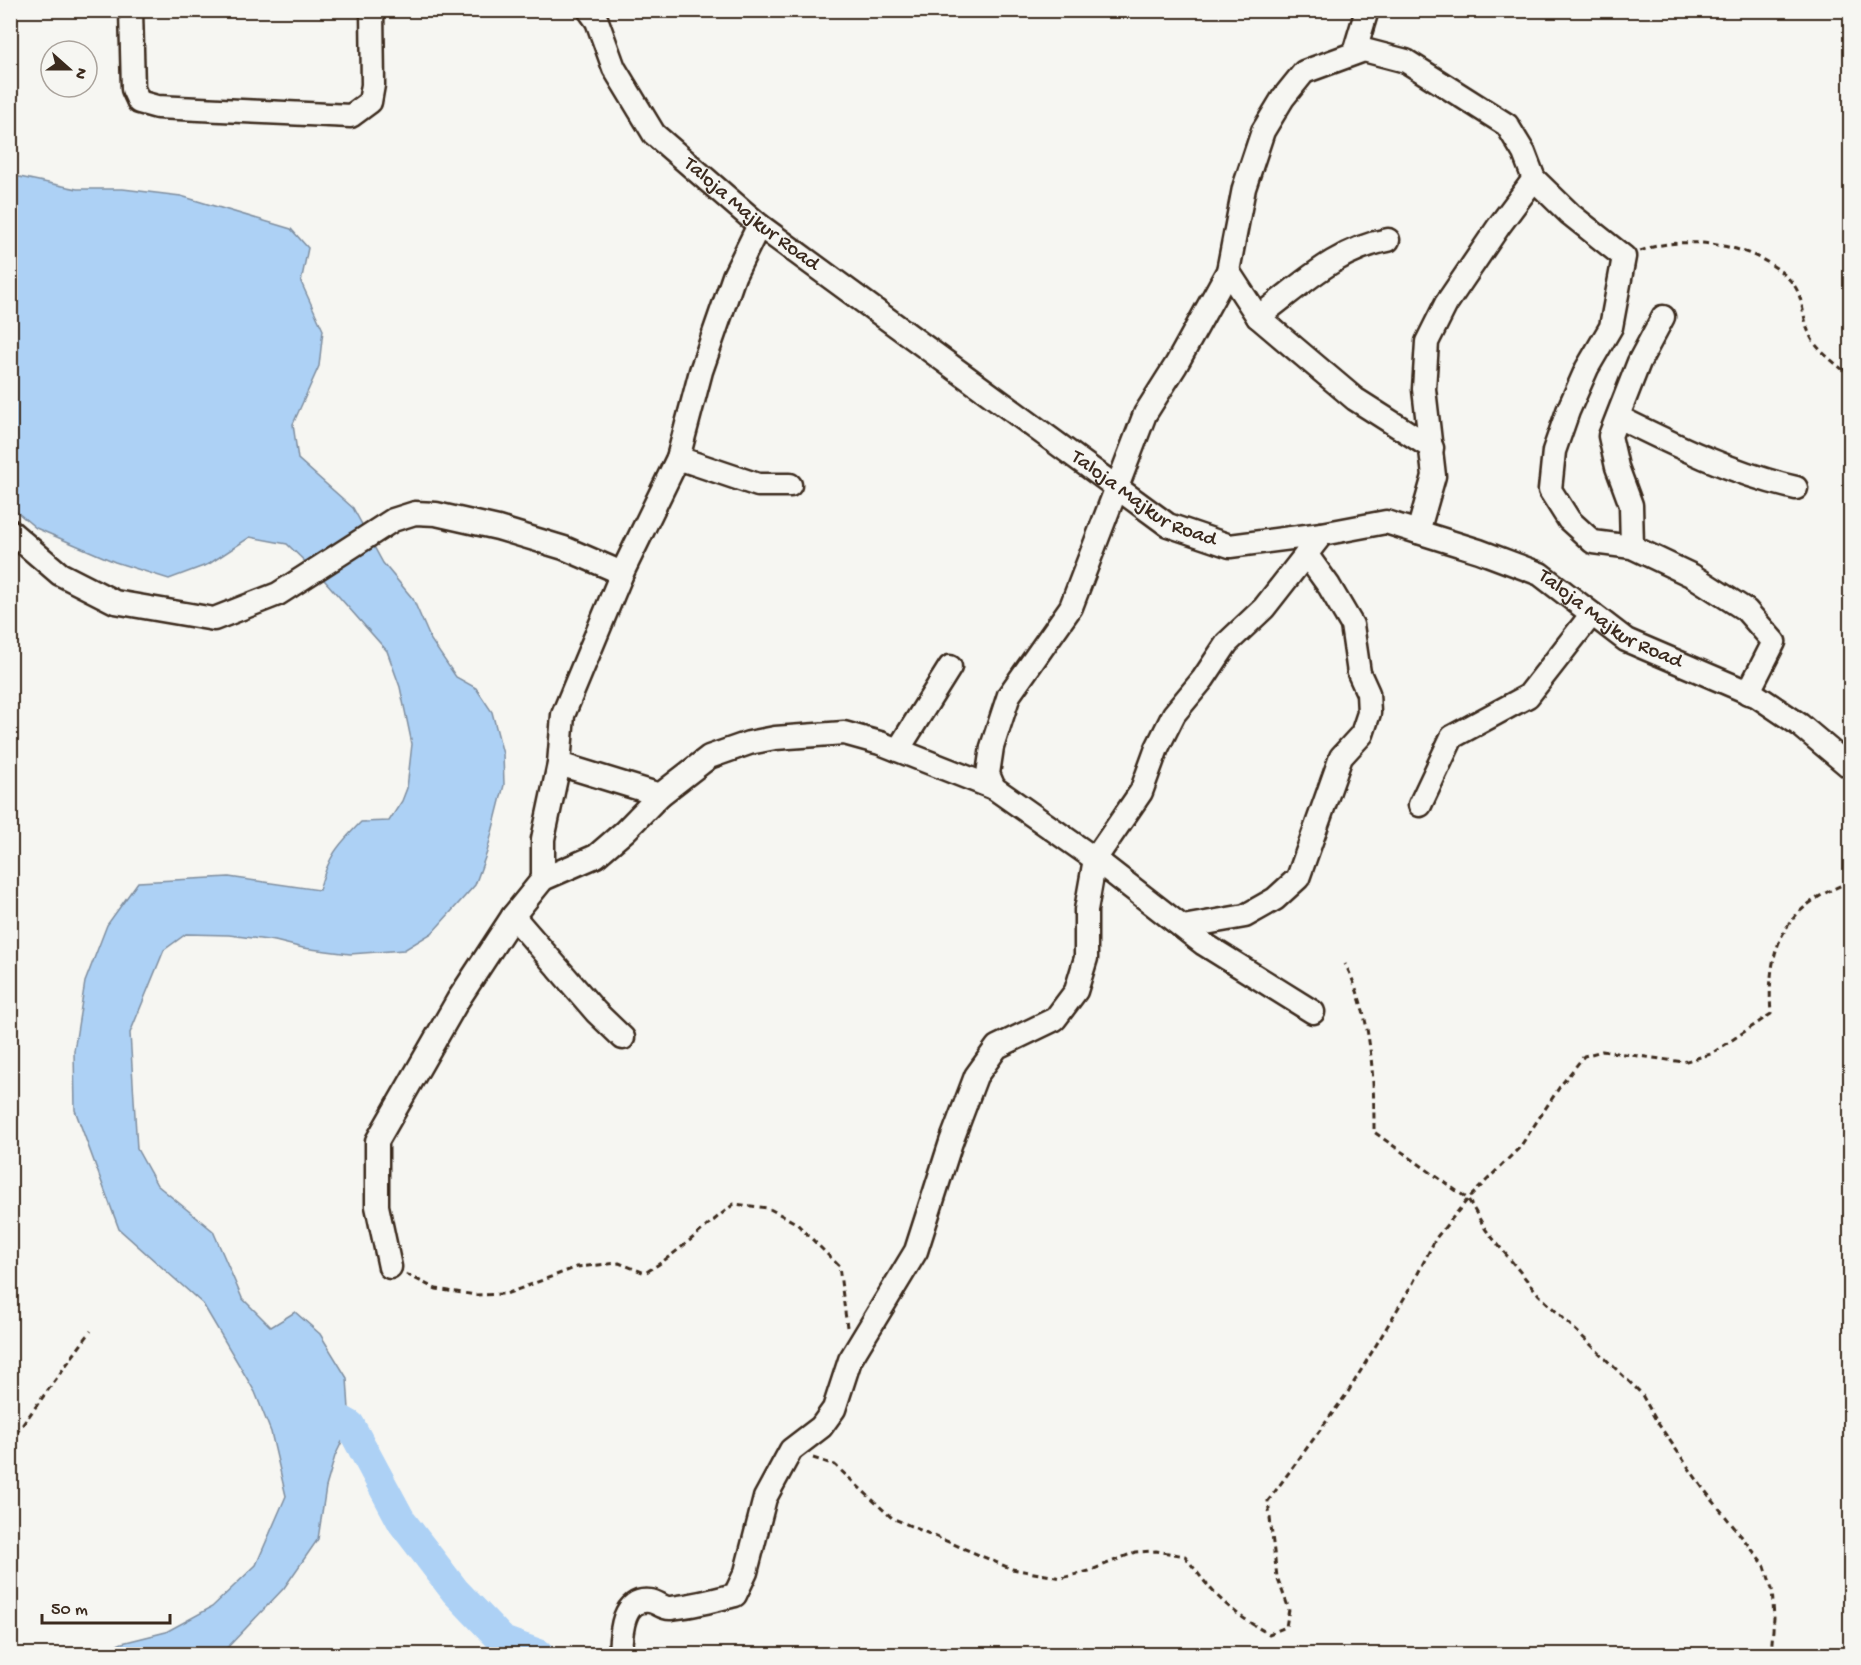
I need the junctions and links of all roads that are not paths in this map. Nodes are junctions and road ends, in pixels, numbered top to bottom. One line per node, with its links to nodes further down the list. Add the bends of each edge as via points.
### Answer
1 (131, 10): 2 (street, via 133,88 139,102 157,107 351,116 370,102)
2 (372, 10)
3 (589, 10): 7 (street, Taloja Majkur Road, via 614,68 654,134)
4 (1367, 10): 5 (street)
5 (1354, 52): 6 (street, via 1364,50 1406,61 1507,125); 9 (street, via 1304,72 1263,131 1244,188)
6 (1534, 179): 13 (street, via 1446,304 1427,342 1424,389); 21 (street, via 1569,214 1624,257 1611,327 1568,411 1554,451 1550,490 1569,520 1593,542)
7 (759, 225): 14 (street, via 734,276 701,371); 16 (street, Taloja Majkur Road)
8 (1388, 240): 10 (street, via 1370,243 1335,259)
9 (1228, 271): 10 (street); 16 (street, via 1145,414)
10 (1258, 316): 13 (street, via 1355,399)
11 (1663, 317): 12 (street)
12 (1618, 417): 17 (street, via 1767,482); 21 (street, via 1610,436 1631,505)
13 (1432, 448): 19 (street, via 1434,476)
14 (678, 458): 15 (street, via 758,485); 23 (street)
15 (790, 485)
16 (1118, 488): 20 (street, Taloja Majkur Road, via 1168,525 1230,546); 30 (street, via 1071,607 1009,695 992,747 988,774)
17 (1796, 488)
18 (10, 531): 23 (street, via 60,574 115,602 214,619 278,594 393,520 414,513 498,528 564,548)
19 (1418, 532): 20 (street, Taloja Majkur Road, via 1386,522); 24 (street, Taloja Majkur Road, via 1540,574)
20 (1322, 534): 22 (street)
21 (1632, 547): 26 (street, via 1693,576 1746,610 1774,642)
22 (1306, 554): 33 (street, via 1264,608 1227,643 1174,714 1156,748 1141,792); 36 (street, via 1352,625 1369,713 1362,734 1341,757 1298,878 1275,899 1245,916)
23 (622, 573): 28 (street, via 563,716)
24 (1592, 614): 26 (street, Taloja Majkur Road, via 1626,640); 32 (street, via 1528,696 1452,737)
25 (950, 668): 27 (street)
26 (1748, 693): 29 (street, Taloja Majkur Road, via 1800,725)
27 (898, 750): 30 (street); 31 (street, via 844,733 775,738 710,758)
28 (559, 764): 31 (street); 34 (street, via 543,839)
29 (1851, 767)
30 (994, 788): 33 (street)
31 (660, 795): 34 (street, via 596,856)
32 (1420, 806)
33 (1095, 859): 36 (street); 40 (street, via 1086,910 1086,958 1076,991 1055,1018 997,1047 976,1076 916,1251 850,1360 834,1410 821,1427 791,1450 765,1498 746,1572 735,1595 668,1609 641,1601 628,1612 622,1626)
34 (543, 879): 35 (street)
35 (513, 916): 38 (street); 39 (street, via 441,1029 377,1141 377,1206)
36 (1183, 927): 37 (street)
37 (1313, 1012)
38 (623, 1038)
39 (390, 1267)
40 (620, 1654)

